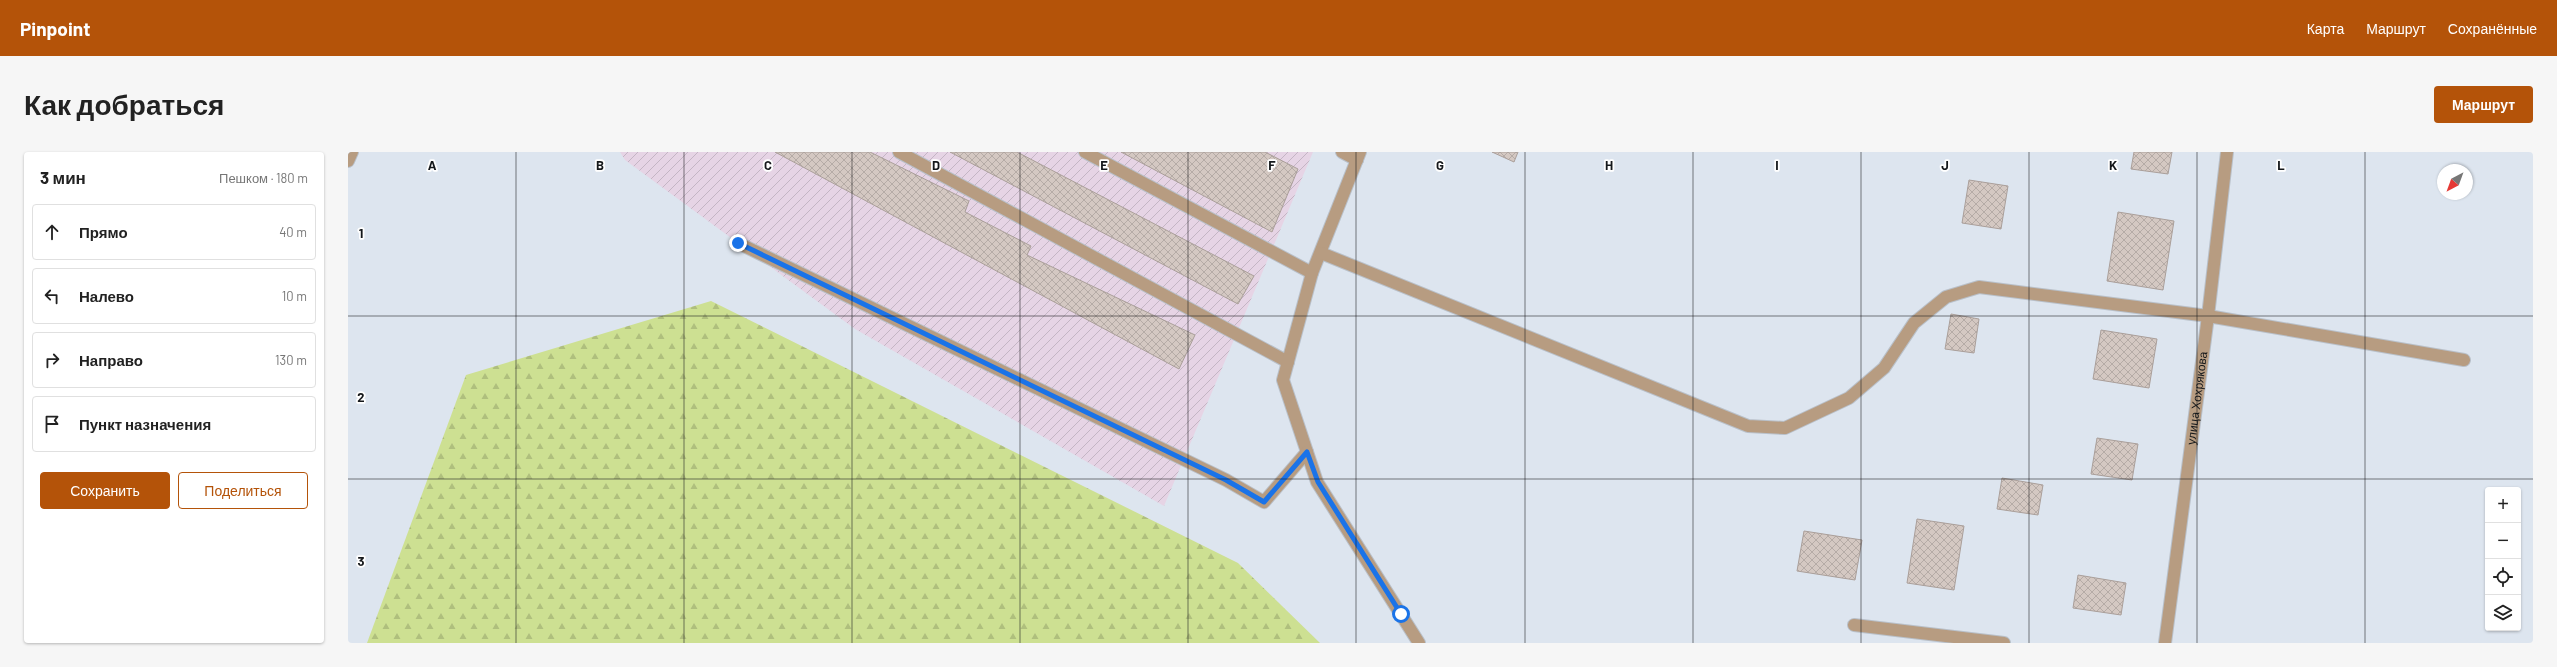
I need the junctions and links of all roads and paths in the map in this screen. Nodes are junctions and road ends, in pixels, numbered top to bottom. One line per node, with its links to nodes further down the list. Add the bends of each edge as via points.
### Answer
1 (352, 152): 7 (street)
2 (899, 152): 13 (street)
3 (1085, 152): 10 (street)
4 (1342, 152): 6 (street)
5 (2227, 152): 11 (street, улица Хохрякова)
6 (1359, 156): 9 (street)
7 (348, 161)
8 (738, 243): 14 (street, via 1226,480 1264,502)
9 (1321, 253): 10 (street); 11 (street, via 1748,426 1785,428 1849,398 1884,368 1914,322 1946,297 1979,287)
10 (1312, 273): 13 (street)
11 (2208, 316): 12 (street); 18 (street, улица Хохрякова)
12 (2464, 360)
13 (1288, 362): 14 (street, via 1283,380)
14 (1307, 452): 16 (street, via 1318,482)
15 (1854, 625): 17 (street)
16 (1419, 643)
17 (2004, 643)
18 (2165, 643)

